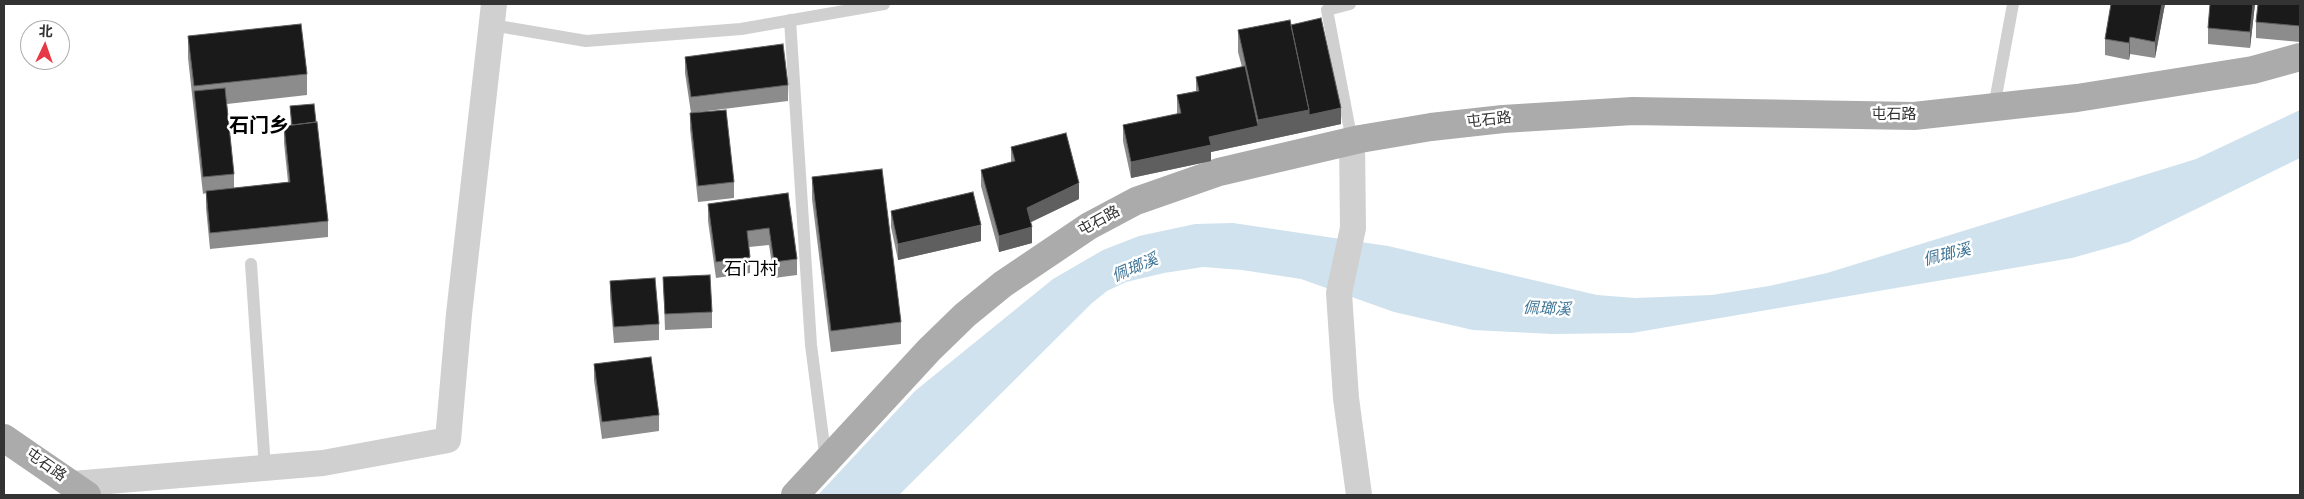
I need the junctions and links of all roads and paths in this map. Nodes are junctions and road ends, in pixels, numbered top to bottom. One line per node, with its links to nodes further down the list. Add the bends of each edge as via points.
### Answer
1 (884, 4): 5 (lane)
2 (1350, 4): 8 (lane, via 1327,10)
3 (2013, 4): 7 (lane)
4 (493, 15): 5 (lane, via 586,41 741,29); 12 (street, via 448,440 323,463)
5 (790, 20): 11 (lane, via 811,345)
6 (2300, 57): 7 (main road, 屯石路, via 2243,72 2077,98)
7 (1994, 107): 8 (main road, 屯石路, via 1914,116 1568,113 1431,126)
8 (1352, 140): 11 (main road, 屯石路, via 1219,172 1136,201 1089,226 1027,266 965,315); 15 (street, via 1353,228 1340,293 1346,398)
9 (251, 264): 12 (lane)
10 (4, 438): 13 (main road, 屯石路)
11 (826, 462): 14 (main road, 屯石路)
12 (265, 468): 13 (street)
13 (80, 490)
14 (795, 495)
15 (1359, 495)

